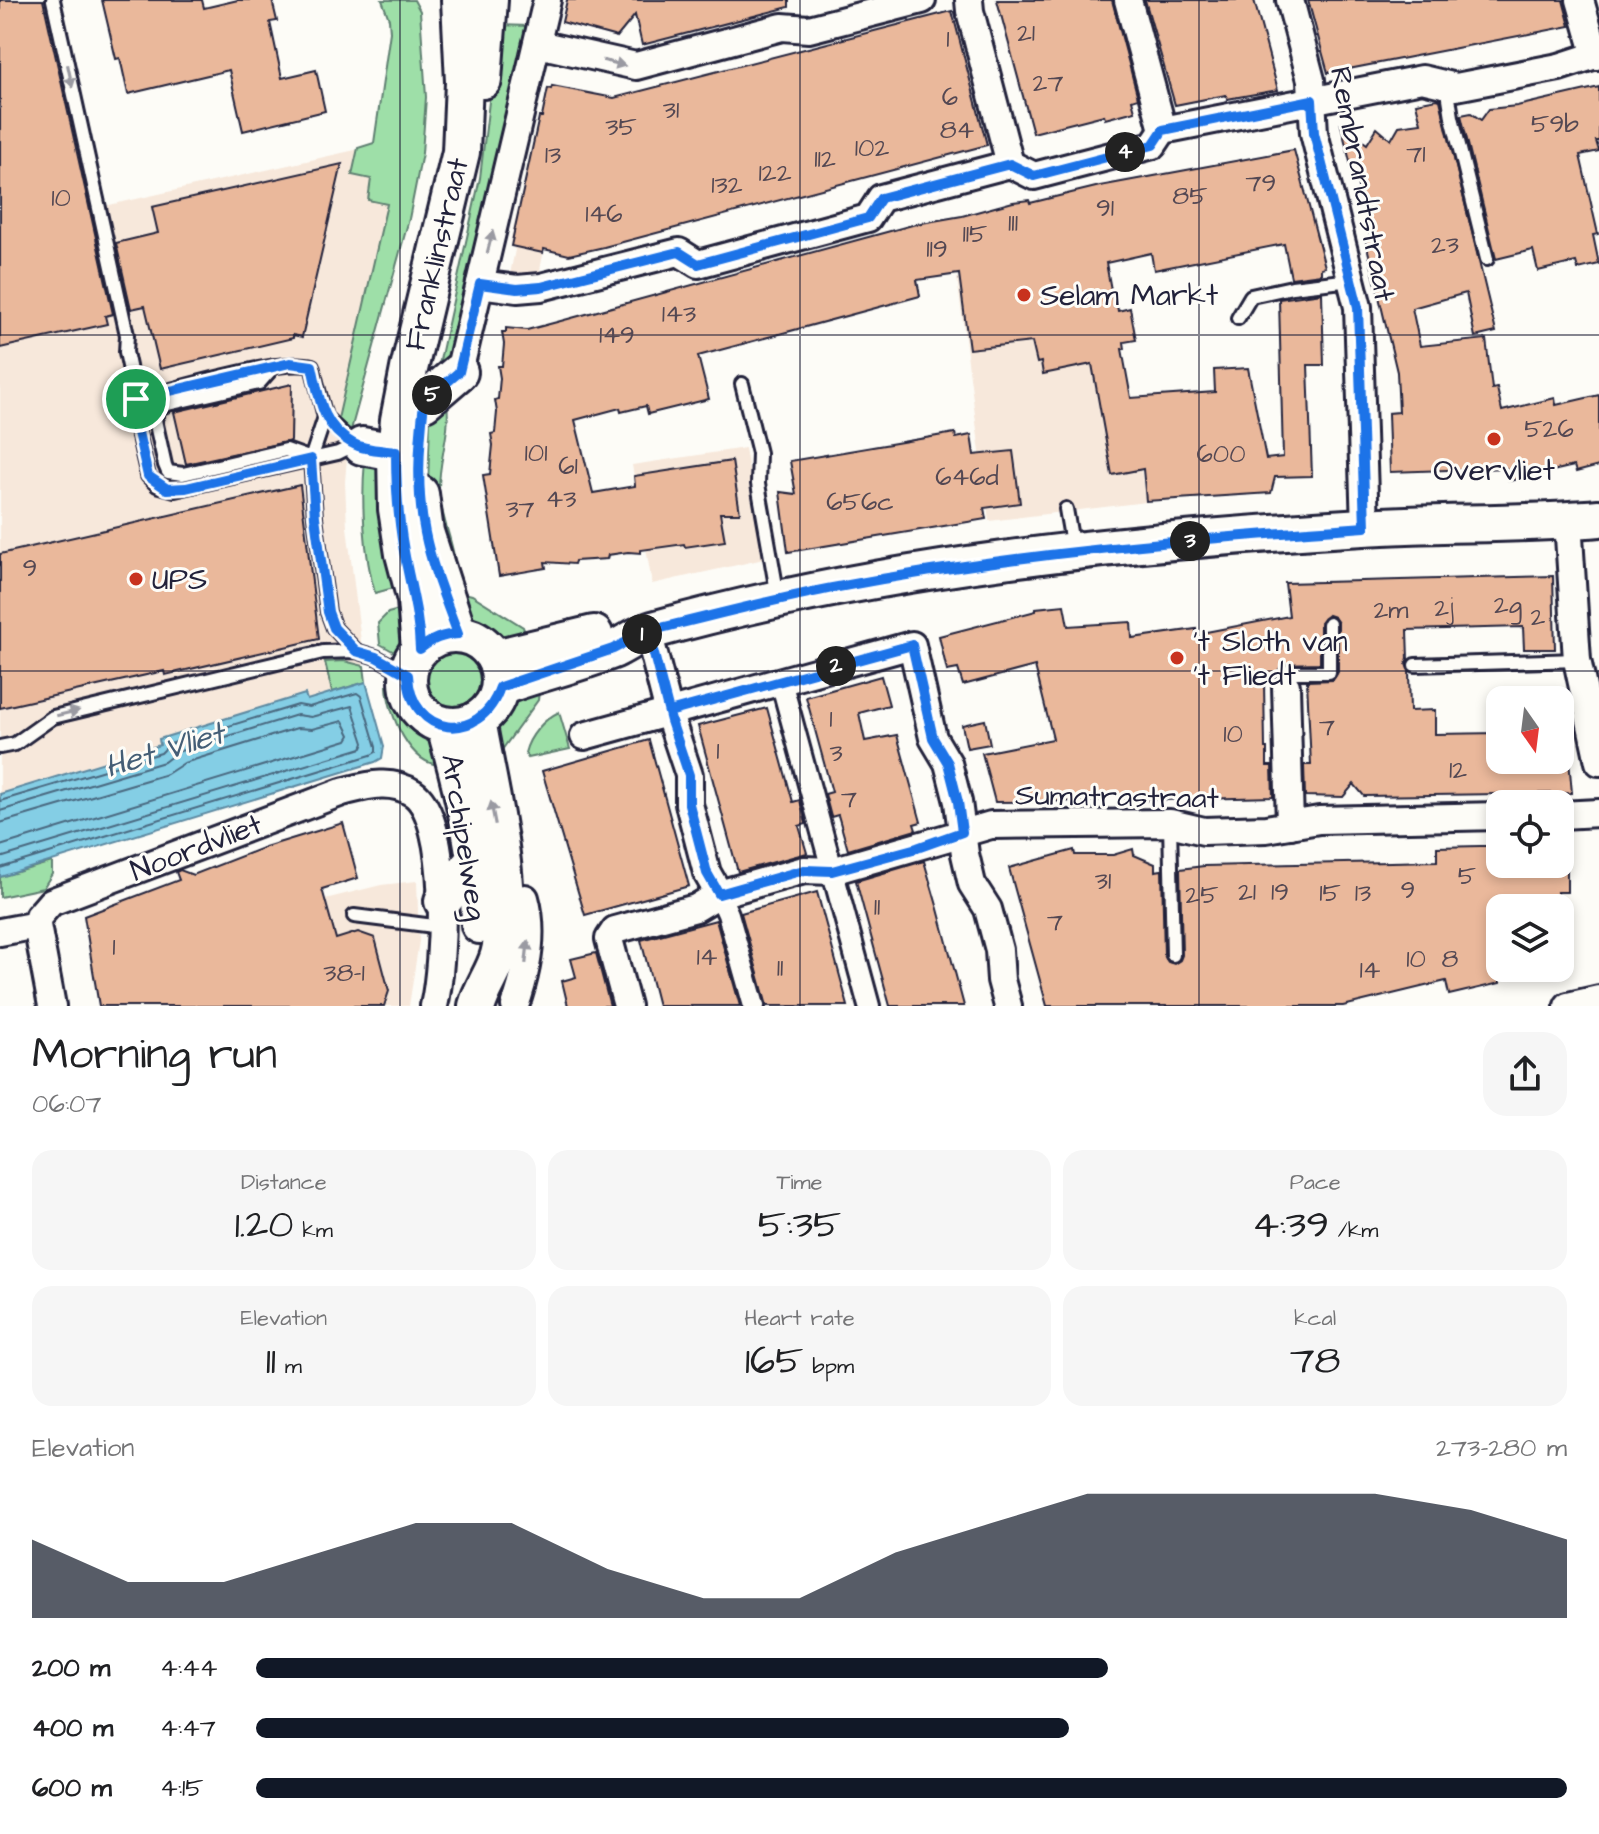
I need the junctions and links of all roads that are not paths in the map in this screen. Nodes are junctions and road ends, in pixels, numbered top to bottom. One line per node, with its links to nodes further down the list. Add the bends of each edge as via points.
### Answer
1 (53, 0): 23 (lane, one-way to 23, via 125,326)
2 (460, 0): 26 (main road, Franklinstraat, via 461,152 399,420)
3 (489, 0): 24 (main road, Franklinstraat, via 473,173)
4 (547, 0): 10 (street, Franklinstraat)
5 (922, 0): 10 (street, one-way to 5, via 636,66 782,27 809,29)
6 (969, 0): 15 (street)
7 (1128, 0): 14 (street)
8 (1290, 0): 13 (street, Rembrandtstraat)
9 (1580, 0): 11 (street)
10 (538, 44): 18 (street, Franklinstraat, one-way to 10)
11 (1598, 57): 12 (street)
12 (1447, 85): 13 (street, via 1422,79); 16 (lane)
13 (1312, 100): 14 (street); 17 (street, Rembrandtstraat, via 1314,133)
14 (1163, 130): 15 (street, via 1153,145 1034,176)
15 (1010, 164): 18 (street, via 881,198 868,218 698,264 679,252 541,287)
16 (1487, 259)
17 (1351, 280): 19 (lane, via 1251,296); 30 (street, Rembrandtstraat, via 1358,307)
18 (480, 284): 21 (street, Franklinstraat)
19 (1238, 318)
20 (274, 366): 23 (lane); 25 (lane, via 312,366); 27 (lane, via 259,383 159,408 155,420 165,465 168,472 183,474 286,450)
21 (459, 372): 24 (main road)
22 (742, 384): 32 (lane, via 759,453 758,484)
23 (136, 399): 27 (lane, via 134,415 148,476 157,485 175,490)
24 (424, 402): 35 (main road, Franklinstraat, via 419,450 425,532)
25 (325, 417): 26 (lane); 27 (lane)
26 (371, 448): 27 (lane); 38 (main road, Franklinstraat, via 397,509 416,600)
27 (311, 459): 36 (lane, via 328,612 334,628)
28 (1066, 509): 31 (lane)
29 (1584, 520): 30 (main road); 37 (street)
30 (1365, 527): 31 (main road)
31 (1074, 552): 32 (main road)
32 (779, 599): 34 (main road)
33 (1329, 624): 42 (lane, via 1329,672 1287,672)
34 (648, 631): 40 (main road, via 607,632 534,646); 43 (street)
35 (458, 634): 38 (main road, via 431,640); 40 (main road, via 485,646)
36 (356, 651): 38 (lane); 46 (lane, one-way to 36, via 15,744 53,717 323,652)
37 (1577, 660): 39 (lane); 47 (street)
38 (414, 662): 44 (main road, via 408,689 421,713 432,721)
39 (1415, 665)
40 (497, 672): 44 (main road, via 495,701)
41 (781, 681): 43 (street); 54 (street, via 912,645 933,738 948,763); 55 (street)
42 (1286, 686): 53 (street)
43 (669, 712): 45 (street); 57 (street, via 689,775 689,804 707,873)
44 (461, 723): 56 (main road, Archipelweg, via 459,780)
45 (584, 736)
46 (0, 747)
47 (1599, 762)
48 (405, 788): 58 (street, Archipelweg, via 421,801 430,820); 60 (street, Noordvliet, via 380,783 321,800 51,902)
49 (1599, 813): 50 (street)
50 (1574, 814)
51 (1486, 816): 53 (street, Sumatrastraat)
52 (1170, 823): 53 (street, Sumatrastraat, via 1204,831); 54 (street, Sumatrastraat, via 991,825); 62 (lane)
53 (1290, 825)
54 (962, 832): 55 (street, Sumatrastraat); 71 (street, via 972,884 988,909 999,950)
55 (832, 871): 57 (street, Sumatrastraat, via 804,870); 70 (street)
56 (500, 877): 58 (main road); 64 (main road, Archipelweg, via 480,903); 67 (street, Archipelweg, one-way to 56, via 530,925)
57 (719, 894): 68 (street, Sumatrastraat, via 696,908 615,930 609,939); 69 (street)
58 (443, 914): 59 (lane); 66 (street, Archipelweg)
59 (354, 916)
60 (37, 925): 61 (street); 65 (street)
61 (0, 932)
62 (1173, 955)
63 (1599, 999): 72 (street)
64 (478, 1002)
65 (50, 1005)
66 (434, 1006)
67 (515, 1006)
68 (627, 1006)
69 (754, 1006)
70 (869, 1006)
71 (1008, 1006)
72 (1568, 1006)

